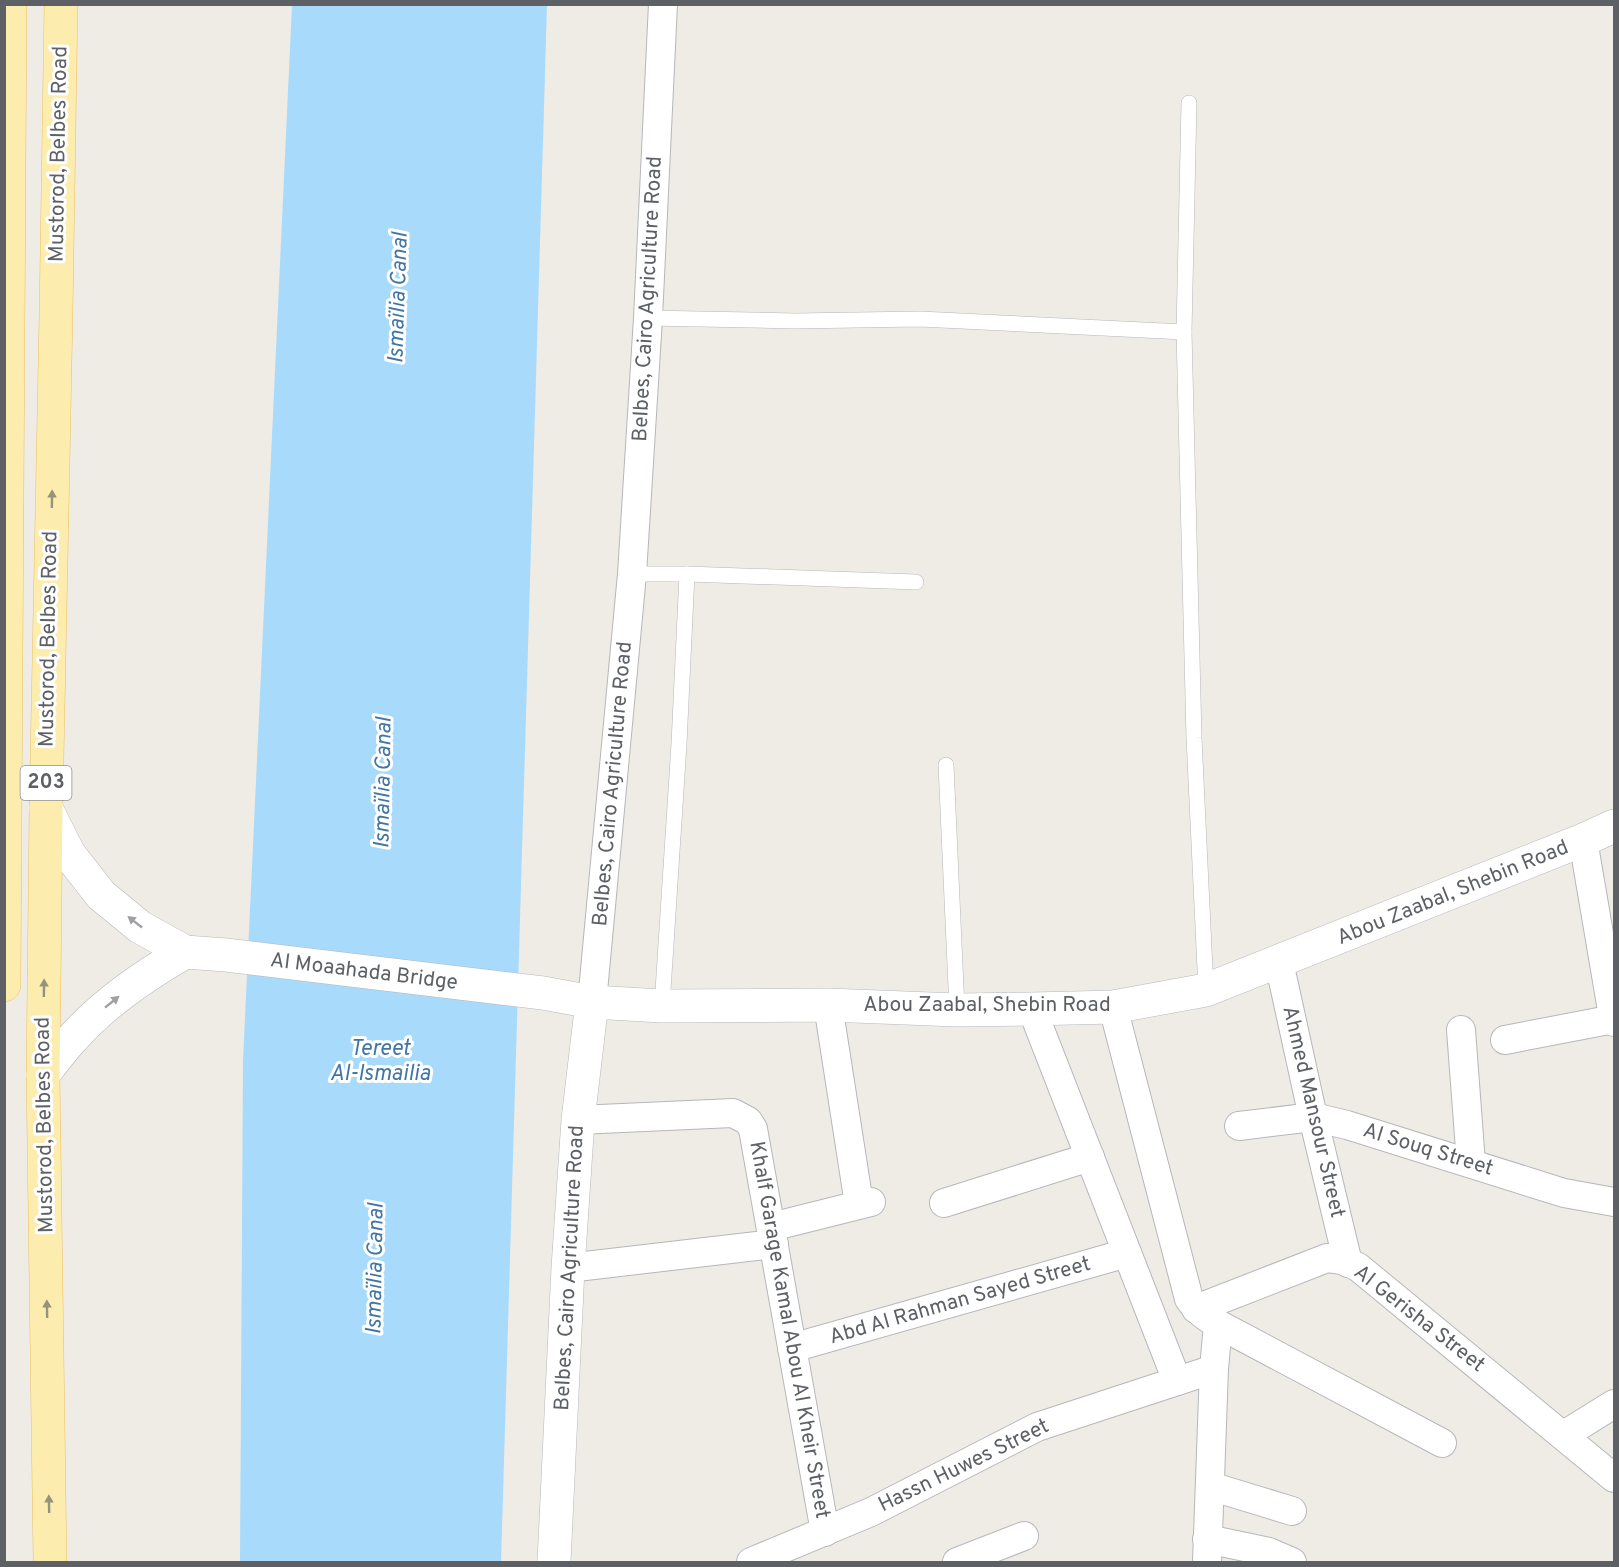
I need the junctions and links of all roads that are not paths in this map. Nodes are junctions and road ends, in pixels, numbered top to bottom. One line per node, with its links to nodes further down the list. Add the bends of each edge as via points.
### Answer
1 (10, 4): 4 (main road, Mustorod, Belbes Road / 203)
2 (61, 4): 13 (main road, Mustorod, Belbes Road / 203, one-way to 2)
3 (663, 4): 6 (street, Belbes, Cairo Agriculture Road)
4 (7, 59): 11 (main road, Mustorod, Belbes Road / 203)
5 (1189, 103): 7 (lane)
6 (648, 318): 7 (lane, via 920,319); 8 (street, Belbes, Cairo Agriculture Road)
7 (1184, 332): 20 (lane, via 1194,738)
8 (632, 574): 9 (lane); 22 (street, Belbes, Cairo Agriculture Road)
9 (687, 574): 10 (lane); 24 (lane)
10 (916, 582)
11 (6, 681): 14 (main road, Mustorod, Belbes Road / 203)
12 (946, 765): 27 (lane)
13 (46, 808): 17 (main road, Al Moaahada Bridge, one-way to 13, via 140,927 101,895 69,854); 31 (main road, Mustorod, Belbes Road / 203, one-way to 13)
14 (5, 813): 19 (main road, Mustorod, Belbes Road / 203)
15 (1614, 826): 16 (main road, Abou Zaabal, Shebin Road)
16 (1583, 840): 18 (main road, Abou Zaabal, Shebin Road); 28 (street)
17 (185, 952): 21 (main road, Al Moaahada Bridge); 31 (main road, one-way to 17, via 107,1005 144,976)
18 (1279, 962): 20 (main road, Abou Zaabal, Shebin Road); 32 (street, Ahmed Mansour Street)
19 (4, 985)
20 (1206, 990): 25 (main road, Abou Zaabal, Shebin Road)
21 (543, 993): 22 (main road, Abou Zaabal, Shebin Road)
22 (592, 1002): 24 (main road, Abou Zaabal, Shebin Road); 33 (main road, Belbes, Cairo Agriculture Road)
23 (828, 1005): 24 (main road, Abou Zaabal, Shebin Road); 27 (main road, Abou Zaabal, Shebin Road); 39 (street, via 865,1203)
24 (662, 1006)
25 (1113, 1006): 26 (main road, Abou Zaabal, Shebin Road); 43 (street, via 1189,1299)
26 (1032, 1009): 27 (main road, Abou Zaabal, Shebin Road); 35 (street)
27 (957, 1010)
28 (1614, 1020): 30 (street)
29 (1461, 1030): 36 (street)
30 (1505, 1040)
31 (43, 1075): 56 (main road, Mustorod, Belbes Road / 203, one-way to 31)
32 (1313, 1117): 34 (street, Al Souq Street); 36 (street, Al Souq Street); 41 (street, Ahmed Mansour Street)
33 (578, 1119): 39 (street, Khalf Garage Kamal Abou Al Kheir Street, via 724,1113 741,1116 753,1129); 42 (main road, Belbes, Cairo Agriculture Road)
34 (1239, 1126)
35 (1090, 1156): 38 (street); 40 (street)
36 (1471, 1163): 37 (street, Al Souq Street, via 1564,1193)
37 (1614, 1202)
38 (944, 1203)
39 (772, 1235): 42 (street); 44 (street, Khalf Garage Kamal Abou Al Kheir Street)
40 (1127, 1253): 44 (street, Abd Al Rahman Sayed Street); 46 (street)
41 (1348, 1263): 43 (street, Al Gerisha Street, via 1327,1258); 48 (street, Al Gerisha Street, via 1358,1267)
42 (568, 1268): 57 (main road, Belbes, Cairo Agriculture Road)
43 (1207, 1317): 45 (street); 49 (street)
44 (792, 1348): 53 (street, Khalf Garage Kamal Abou Al Kheir Street)
45 (1214, 1369): 46 (street, Hassn Huwes Street); 51 (street)
46 (1177, 1381): 53 (street, Hassn Huwes Street, via 1037,1427)
47 (1614, 1404): 48 (street)
48 (1564, 1436): 50 (street, Al Gerisha Street)
49 (1442, 1443)
50 (1614, 1478)
51 (1210, 1486): 52 (street); 55 (street)
52 (1292, 1511)
53 (825, 1532): 58 (street, Hassn Huwes Street)
54 (1024, 1536): 59 (street)
55 (1207, 1551): 60 (street, via 1269,1552)
56 (50, 1563)
57 (554, 1563)
58 (752, 1563)
59 (957, 1563)
60 (1292, 1563)

